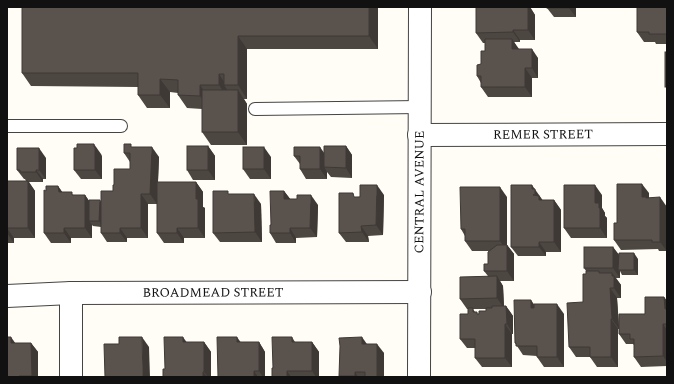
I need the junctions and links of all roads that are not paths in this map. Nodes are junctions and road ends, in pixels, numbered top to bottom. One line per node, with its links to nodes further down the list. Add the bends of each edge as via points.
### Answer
1 (420, 7): 2 (street, CENTRAL AVENUE)
2 (420, 107): 3 (lane); 7 (street, CENTRAL AVENUE)
3 (255, 109)
4 (7, 126): 5 (lane)
5 (121, 126)
6 (667, 134): 7 (street, REMER STREET)
7 (419, 135): 8 (street, CENTRAL AVENUE)
8 (420, 292): 9 (street, BROADMEAD STREET); 12 (street, CENTRAL AVENUE)
9 (71, 293): 10 (street, BROADMEAD STREET); 11 (street)
10 (7, 296)
11 (71, 377)
12 (419, 377)

